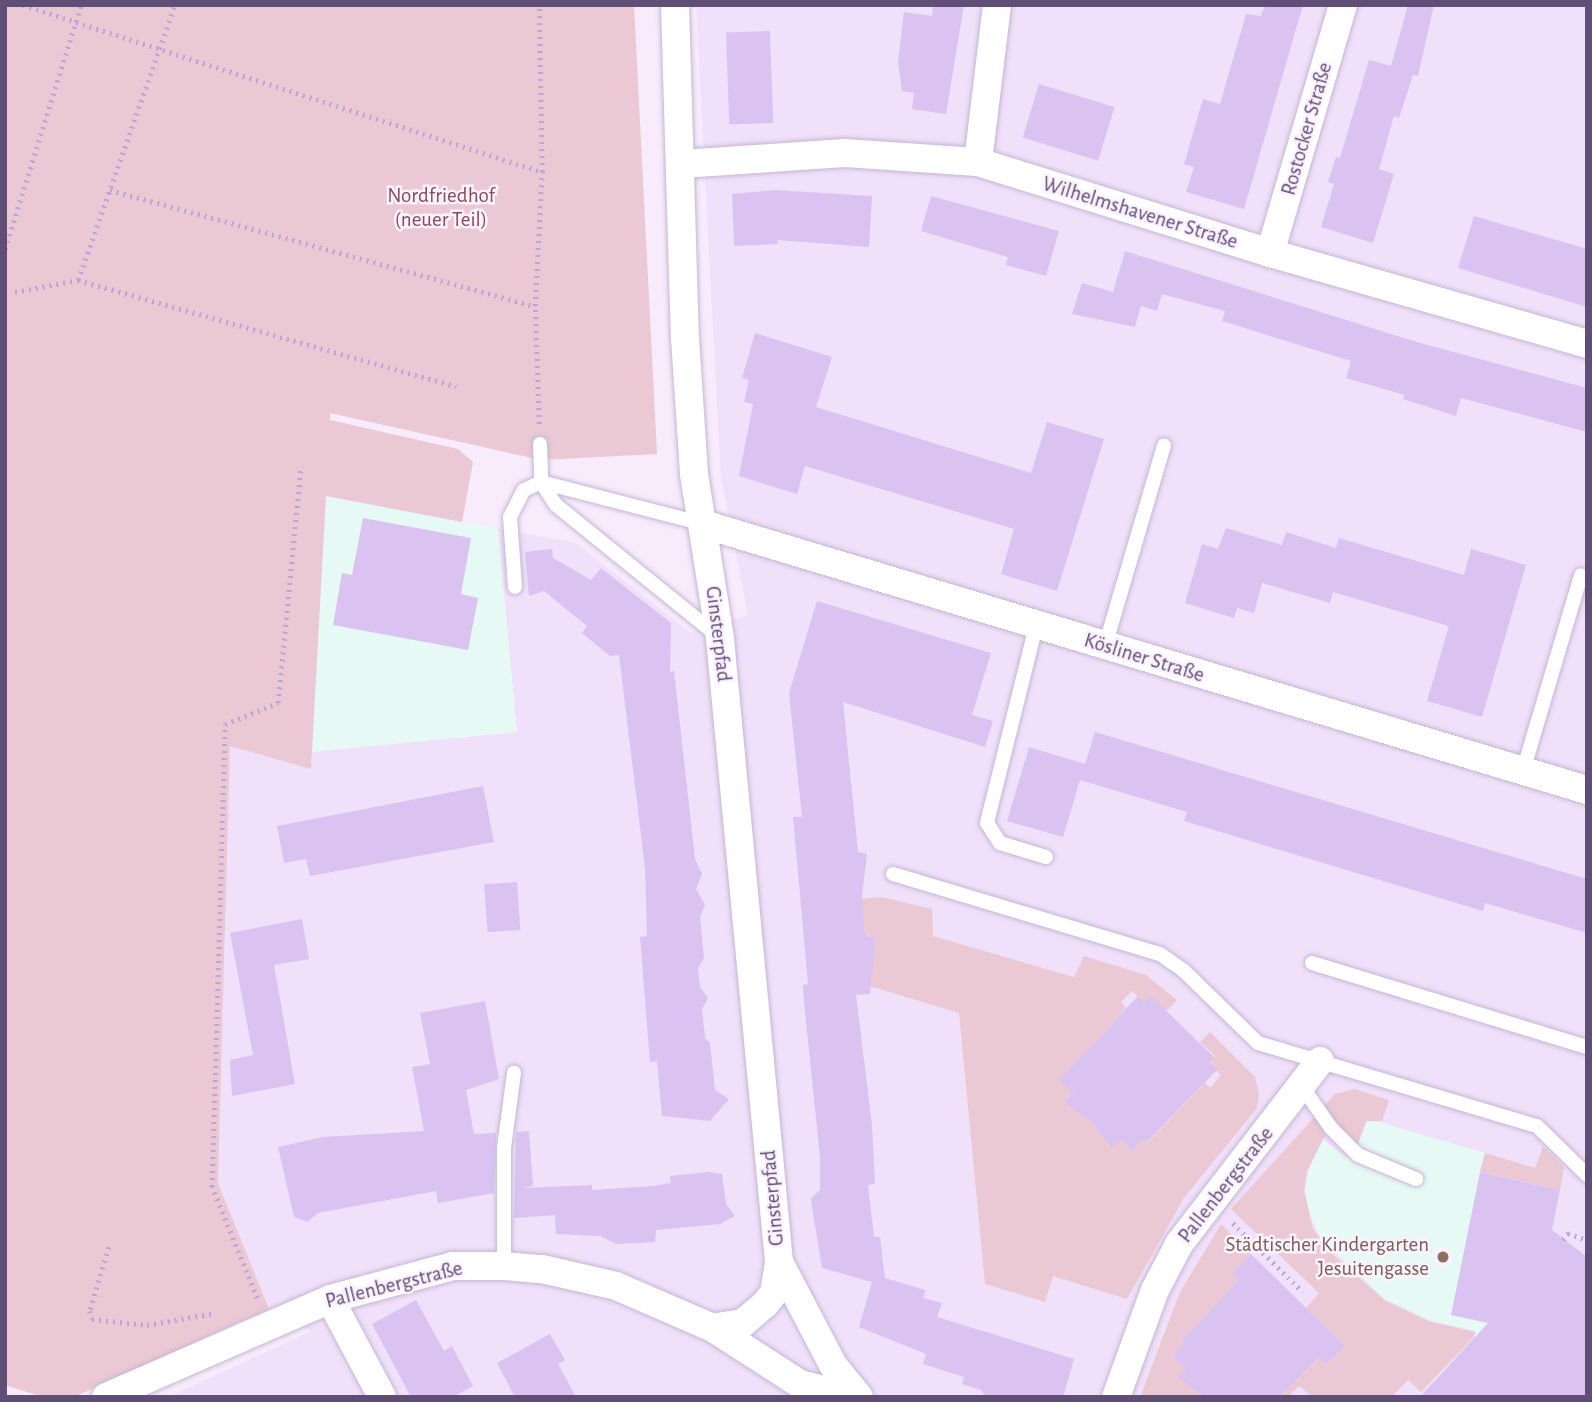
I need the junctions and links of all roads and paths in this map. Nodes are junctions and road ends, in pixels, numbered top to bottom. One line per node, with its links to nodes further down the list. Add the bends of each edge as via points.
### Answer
1 (23, 5): 8 (path)
2 (80, 5): 8 (path)
3 (174, 5): 9 (path)
4 (540, 5): 12 (path)
5 (675, 5): 11 (street, Ginsterpfad)
6 (997, 5): 10 (street)
7 (1343, 5): 15 (street, Rostocker Straße)
8 (75, 22): 9 (path); 14 (path)
9 (161, 50): 12 (path); 13 (path)
10 (978, 162): 11 (street, Wilhelmshavener Straße, via 845,153); 15 (street, Wilhelmshavener Straße)
11 (682, 164): 25 (street, Ginsterpfad, via 685,338 694,474)
12 (542, 172): 18 (path)
13 (110, 190): 16 (path); 18 (path)
14 (5, 249)
15 (1270, 253): 19 (street, Wilhelmshavener Straße)
16 (78, 281): 17 (path); 20 (path)
17 (15, 292)
18 (535, 306): 21 (path)
19 (1587, 344)
20 (456, 386)
21 (540, 444): 24 (lane)
22 (1164, 446): 30 (lane)
23 (301, 466): 50 (path, via 278,703 225,724 212,1187)
24 (541, 482): 25 (lane); 27 (lane, via 524,490 510,517); 29 (lane, via 556,505 590,536)
25 (703, 524): 28 (street, Kösliner Straße); 29 (street, Ginsterpfad)
26 (1581, 575): 31 (lane)
27 (515, 587)
28 (1037, 626): 30 (street, Kösliner Straße); 33 (lane, via 987,823 1000,842)
29 (720, 639): 46 (street, Ginsterpfad)
30 (1105, 646): 31 (street, Kösliner Straße)
31 (1523, 771): 32 (street, Kösliner Straße)
32 (1587, 790)
33 (1046, 857)
34 (892, 874): 37 (lane, via 1160,954 1184,971 1243,1033 1272,1049)
35 (1312, 963): 36 (lane)
36 (1587, 1047)
37 (1320, 1061): 39 (street, Pallenbergstraße); 40 (lane, via 1537,1126)
38 (514, 1073): 47 (lane, via 504,1148)
39 (1304, 1088): 41 (lane, via 1353,1151); 42 (street, Pallenbergstraße)
40 (1587, 1175)
41 (1416, 1180)
42 (1209, 1200): 48 (path); 58 (street, Pallenbergstraße, via 1155,1290)
43 (1563, 1240): 44 (path, via 1568,1233)
44 (1587, 1240)
45 (109, 1247): 51 (path, via 90,1311 92,1319 147,1325)
46 (779, 1262): 52 (street, Ginsterpfad, via 774,1293 765,1304 743,1323); 57 (street, Ginsterpfad, via 826,1354)
47 (504, 1266): 49 (street, Pallenbergstraße, via 453,1266); 52 (street, Pallenbergstraße, via 542,1269 616,1286)
48 (1304, 1292)
49 (330, 1299): 54 (street, Pallenbergstraße); 55 (street)
50 (260, 1306)
51 (223, 1312)
52 (712, 1328): 53 (street, Pallenbergstraße)
53 (798, 1390): 56 (street, Pallenbergstraße)
54 (106, 1397)
55 (383, 1397)
56 (853, 1397)
57 (859, 1397)
58 (1116, 1397)

